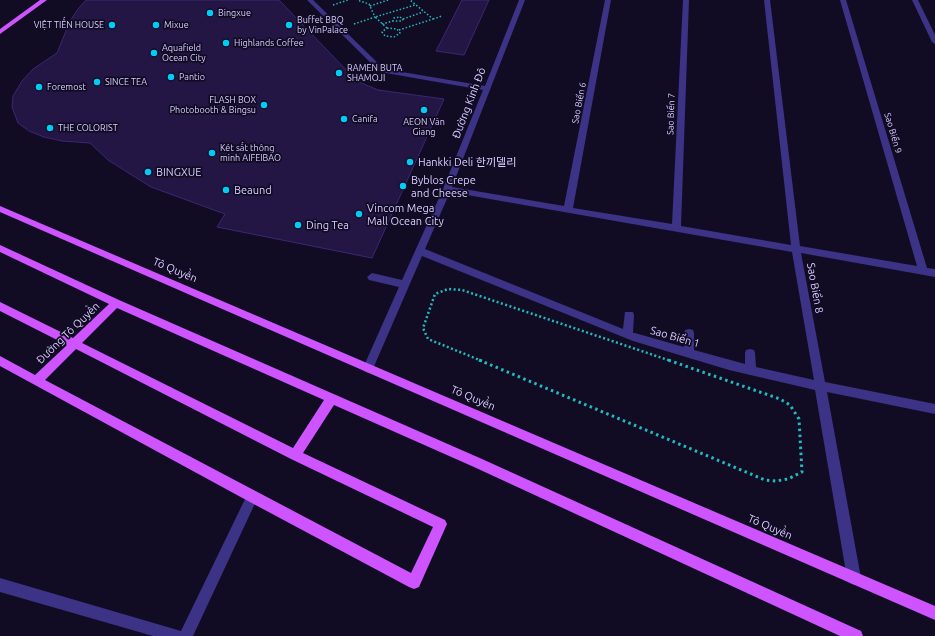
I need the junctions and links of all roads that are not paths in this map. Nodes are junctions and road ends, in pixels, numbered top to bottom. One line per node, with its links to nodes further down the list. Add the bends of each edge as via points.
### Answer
1 (44, 0): 9 (main road)
2 (310, 0): 11 (street, via 382,70)
3 (522, 0): 11 (street, Đường Kinh Đô)
4 (608, 0): 14 (street, Sao Biển 6)
5 (686, 0): 15 (street, Sao Biển 7)
6 (766, 0): 17 (street, Sao Biển 8)
7 (843, 0): 19 (street, Sao Biển 9)
8 (915, 0): 10 (street)
9 (0, 32)
10 (935, 42)
11 (486, 88): 12 (street, Đường Kinh Đô)
12 (447, 189): 14 (street); 18 (street, Đường Kinh Đô)
13 (0, 209): 32 (main road, Tô Quyền)
14 (568, 210): 15 (street)
15 (676, 229): 17 (street)
16 (0, 248): 23 (main road)
17 (796, 249): 19 (street); 35 (street, Sao Biển 8)
18 (420, 251): 22 (street, Đường Kinh Đô); 27 (street, Sao Biển 1)
19 (923, 271): 20 (street)
20 (935, 273)
21 (372, 277): 22 (street)
22 (406, 285): 32 (street, Đường Kinh Đô)
23 (116, 303): 28 (main road, Đường Tô Quyền); 36 (main road)
24 (0, 306): 28 (main road)
25 (629, 315): 27 (street)
26 (689, 334): 29 (street)
27 (628, 335): 29 (street, Sao Biển 1)
28 (75, 344): 34 (main road, Đường Tô Quyền); 38 (main road)
29 (689, 353): 33 (street, Sao Biển 1)
30 (750, 353): 33 (street)
31 (0, 361): 34 (main road)
32 (368, 368): 40 (main road, Tô Quyền)
33 (751, 370): 35 (street, Sao Biển 1)
34 (37, 380): 39 (main road)
35 (820, 386): 37 (street, Sao Biển 1); 40 (street, Sao Biển 8)
36 (332, 398): 38 (main road); 45 (main road)
37 (935, 409)
38 (295, 455): 39 (main road, via 442,524 414,582)
39 (252, 497): 44 (street)
40 (854, 578): 42 (main road, Tô Quyền)
41 (0, 585): 43 (street)
42 (935, 613)
43 (177, 636)
44 (186, 636)
45 (856, 636)

